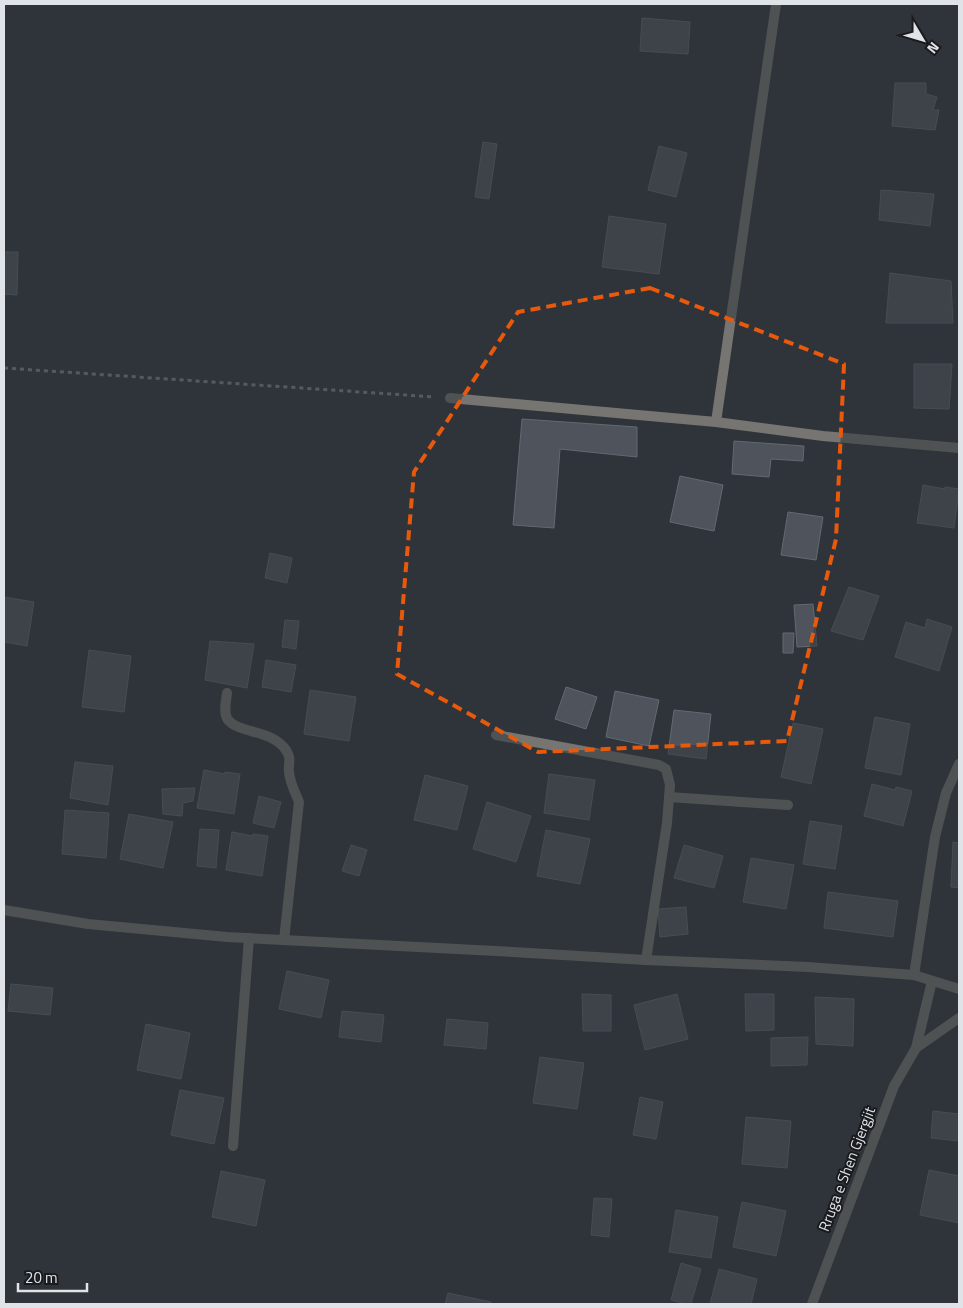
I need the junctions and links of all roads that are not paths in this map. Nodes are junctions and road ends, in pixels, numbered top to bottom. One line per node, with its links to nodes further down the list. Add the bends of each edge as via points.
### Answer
1 (776, 4): 3 (street)
2 (450, 398): 3 (street)
3 (716, 422): 4 (street, via 823,436)
4 (959, 448)
5 (227, 693): 12 (street, via 225,710 228,719 237,726 273,738 290,756 292,788 299,802)
6 (496, 735): 8 (street, via 658,765 666,770 670,785)
7 (959, 764): 14 (street, via 946,793 935,837)
8 (668, 797): 9 (street); 13 (street)
9 (788, 805)
10 (4, 910): 11 (street, via 98,925)
11 (249, 938): 12 (street); 19 (street)
12 (284, 940): 13 (street)
13 (646, 960): 14 (street)
14 (914, 975): 15 (street)
15 (932, 981): 16 (street); 18 (street)
16 (959, 989)
17 (959, 1018): 18 (street)
18 (916, 1048): 20 (street, Rruga e Shen Gjergjit, via 894,1086)
19 (233, 1146)
20 (812, 1304)

